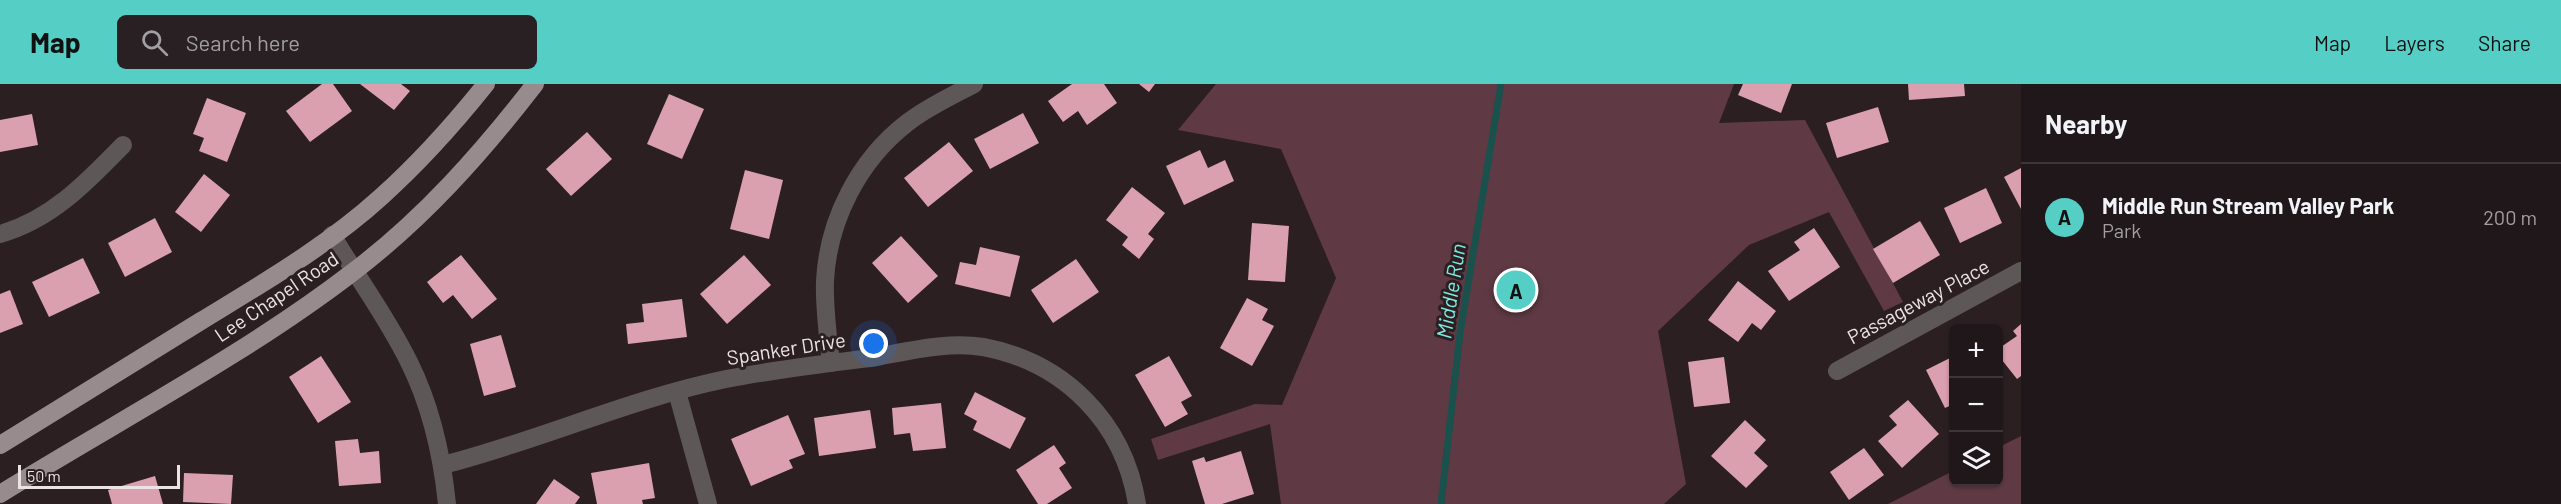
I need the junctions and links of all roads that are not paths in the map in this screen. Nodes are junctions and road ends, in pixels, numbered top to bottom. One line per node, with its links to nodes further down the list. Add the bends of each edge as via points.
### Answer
1 (486, 84): 6 (main road, Lee Chapel Road, via 412,168)
2 (535, 84): 8 (main road, Lee Chapel Road, via 490,143 457,178)
3 (974, 84): 9 (street, via 926,111 888,140 862,170 845,199 832,236 825,281)
4 (123, 145): 5 (street, via 62,203 39,218)
5 (0, 234)
6 (332, 235): 8 (street); 12 (main road, Lee Chapel Road, via 285,269)
7 (2021, 271): 10 (street, Passageway Place)
8 (354, 272): 13 (street, via 410,363); 14 (main road, Lee Chapel Road, via 284,320)
9 (831, 363): 11 (street, Spanker Drive); 17 (street, Spanker Drive, via 967,346 1022,357 1046,368 1079,392 1111,429 1126,459)
10 (1837, 371)
11 (677, 392): 13 (street, Spanker Drive); 16 (street)
12 (0, 446)
13 (443, 465): 15 (street)
14 (0, 494)
15 (447, 504)
16 (708, 504)
17 (1137, 504)

